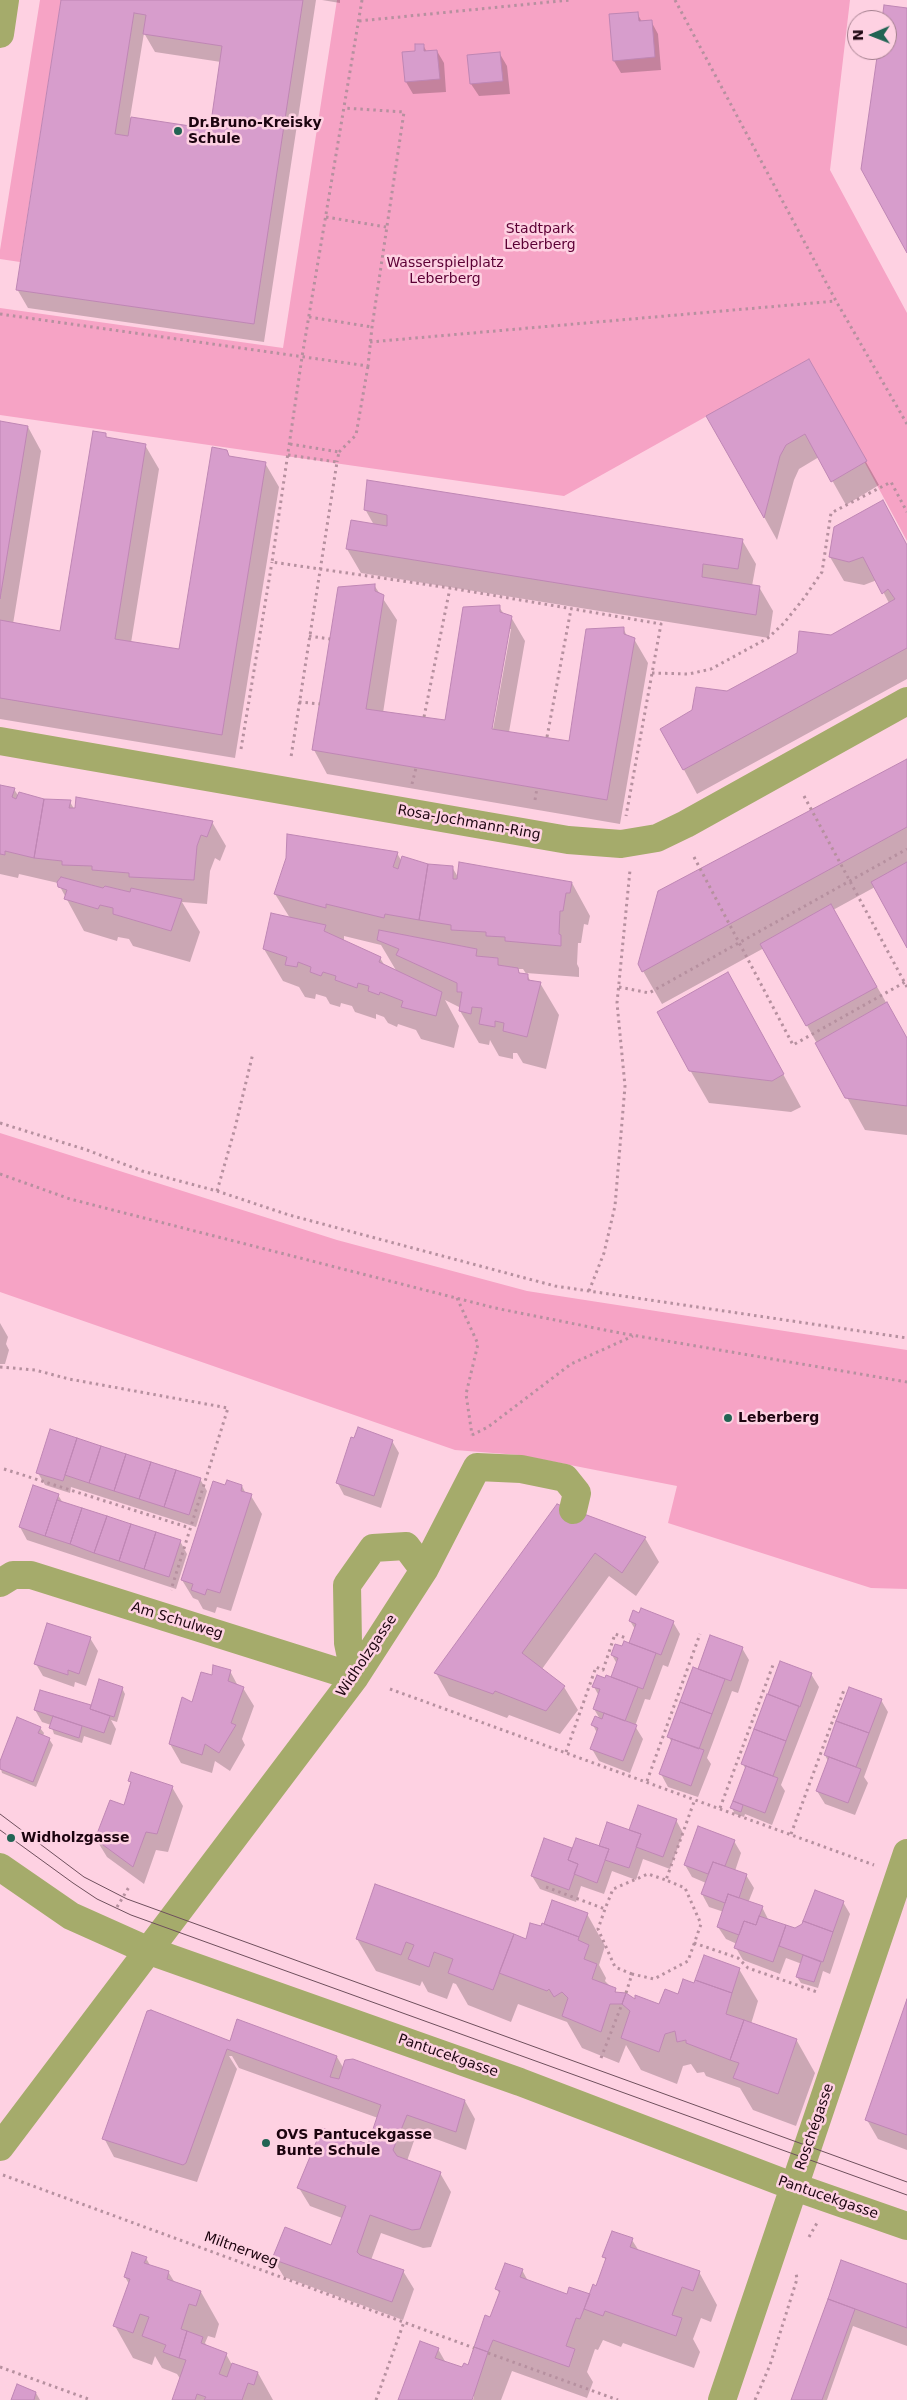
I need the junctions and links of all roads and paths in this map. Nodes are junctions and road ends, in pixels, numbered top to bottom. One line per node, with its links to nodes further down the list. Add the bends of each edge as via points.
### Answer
1 (5, 0): 6 (street)
2 (362, 0): 5 (path)
3 (570, 0): 5 (path)
4 (675, 0): 10 (path)
5 (359, 21): 7 (path)
6 (0, 34)
7 (344, 108): 8 (path); 9 (path, via 404,112)
8 (326, 217): 9 (path); 12 (path)
9 (386, 226): 13 (path)
10 (836, 301): 14 (path); 18 (path)
11 (0, 314): 15 (path)
12 (309, 317): 13 (path); 15 (path)
13 (372, 327): 14 (path)
14 (370, 342): 16 (path)
15 (302, 357): 16 (path); 20 (path)
16 (368, 366): 21 (path, via 356,435)
17 (907, 412): 18 (path)
18 (901, 414): 19 (path)
19 (907, 424)
20 (290, 444): 21 (path); 22 (path)
21 (339, 452): 23 (path)
22 (288, 454): 23 (path); 25 (path)
23 (337, 462): 26 (path)
24 (907, 512): 31 (path, via 891,482 831,513 822,572 784,623 768,638 711,669 689,674)
25 (272, 562): 26 (path); 38 (path)
26 (320, 570): 27 (path); 29 (path)
27 (450, 588): 28 (path); 35 (path)
28 (571, 609): 31 (path, via 661,624); 36 (path)
29 (309, 636): 30 (path); 33 (path)
30 (330, 638)
31 (652, 674): 44 (path)
32 (907, 701): 44 (street, Rosa-Jochmann-Ring)
33 (299, 702): 34 (path); 39 (path)
34 (320, 704)
35 (424, 717)
36 (547, 737)
37 (0, 741): 44 (street, Rosa-Jochmann-Ring, via 568,840)
38 (241, 749)
39 (291, 757)
40 (537, 788): 42 (path)
41 (804, 796): 46 (path)
42 (535, 800)
43 (907, 849): 46 (path)
44 (626, 856): 49 (path)
45 (694, 857): 47 (path)
46 (850, 881): 47 (path); 48 (path)
47 (739, 943): 48 (path, via 792,1046); 49 (path, via 649,993)
48 (906, 984)
49 (619, 987): 54 (path, via 617,1003 625,1086 615,1206 604,1252)
50 (253, 1053): 53 (path)
51 (0, 1123): 53 (path)
52 (0, 1174): 55 (path, via 70,1199)
53 (217, 1191): 54 (path, via 289,1215 555,1286)
54 (589, 1291): 57 (path)
55 (457, 1298): 56 (path); 60 (path, via 478,1344 466,1394)
56 (634, 1336): 59 (path); 60 (path, via 571,1364 488,1427)
57 (907, 1338)
58 (0, 1367): 64 (path, via 35,1370 228,1408)
59 (907, 1382)
60 (472, 1435): 61 (path)
61 (477, 1468): 63 (street, via 521,1468 565,1478 577,1493); 65 (street, Widholzgasse)
62 (4, 1469): 64 (path)
63 (573, 1510)
64 (190, 1528): 67 (path)
65 (424, 1570): 71 (street, Widholzgasse); 71 (street, via 406,1546 373,1548 347,1585 348,1636)
66 (3, 1581): 67 (street, Am Schulweg, via 21,1574 31,1575)
67 (162, 1617): 71 (street, Am Schulweg)
68 (700, 1634): 75 (path)
69 (626, 1638): 74 (path, via 615,1634 603,1670 596,1667)
70 (774, 1665): 77 (path)
71 (355, 1677): 87 (street, Widholzgasse)
72 (390, 1689): 74 (path)
73 (844, 1690): 78 (path)
74 (566, 1752): 75 (path)
75 (647, 1782): 76 (path)
76 (695, 1799): 77 (path); 81 (path)
77 (720, 1808): 78 (path)
78 (791, 1834): 79 (path)
79 (903, 1864): 95 (street, Roschégasse)
80 (0, 1867): 87 (street, Pantucekgasse, via 71,1916)
81 (666, 1880): 84 (path, via 648,1874 613,1889); 86 (path, via 685,1888 701,1924)
82 (129, 1887): 85 (path)
83 (546, 1887): 84 (path)
84 (606, 1909): 88 (path, via 598,1929 615,1967)
85 (114, 1913)
86 (694, 1943): 88 (path, via 688,1961 654,1979); 89 (path, via 738,1958 748,1968)
87 (147, 1950): 93 (street, Widholzgasse); 95 (street, Pantucekgasse, via 520,2082)
88 (632, 1974): 90 (path)
89 (817, 1992)
90 (626, 1993)
91 (622, 2004): 92 (path)
92 (601, 2058)
93 (0, 2147)
94 (0, 2174): 100 (path, Miltnerweg)
95 (794, 2187): 97 (street, Pantucekgasse); 107 (street, Roschégasse)
96 (817, 2222): 98 (path)
97 (907, 2226)
98 (806, 2244)
99 (796, 2267): 108 (path, via 797,2279 770,2365)
100 (404, 2322): 101 (path, Miltnerweg); 105 (path)
101 (474, 2348)
102 (488, 2353): 106 (path)
103 (0, 2367): 104 (path)
104 (91, 2400)
105 (376, 2400)
106 (618, 2400)
107 (722, 2400)
108 (755, 2400)

